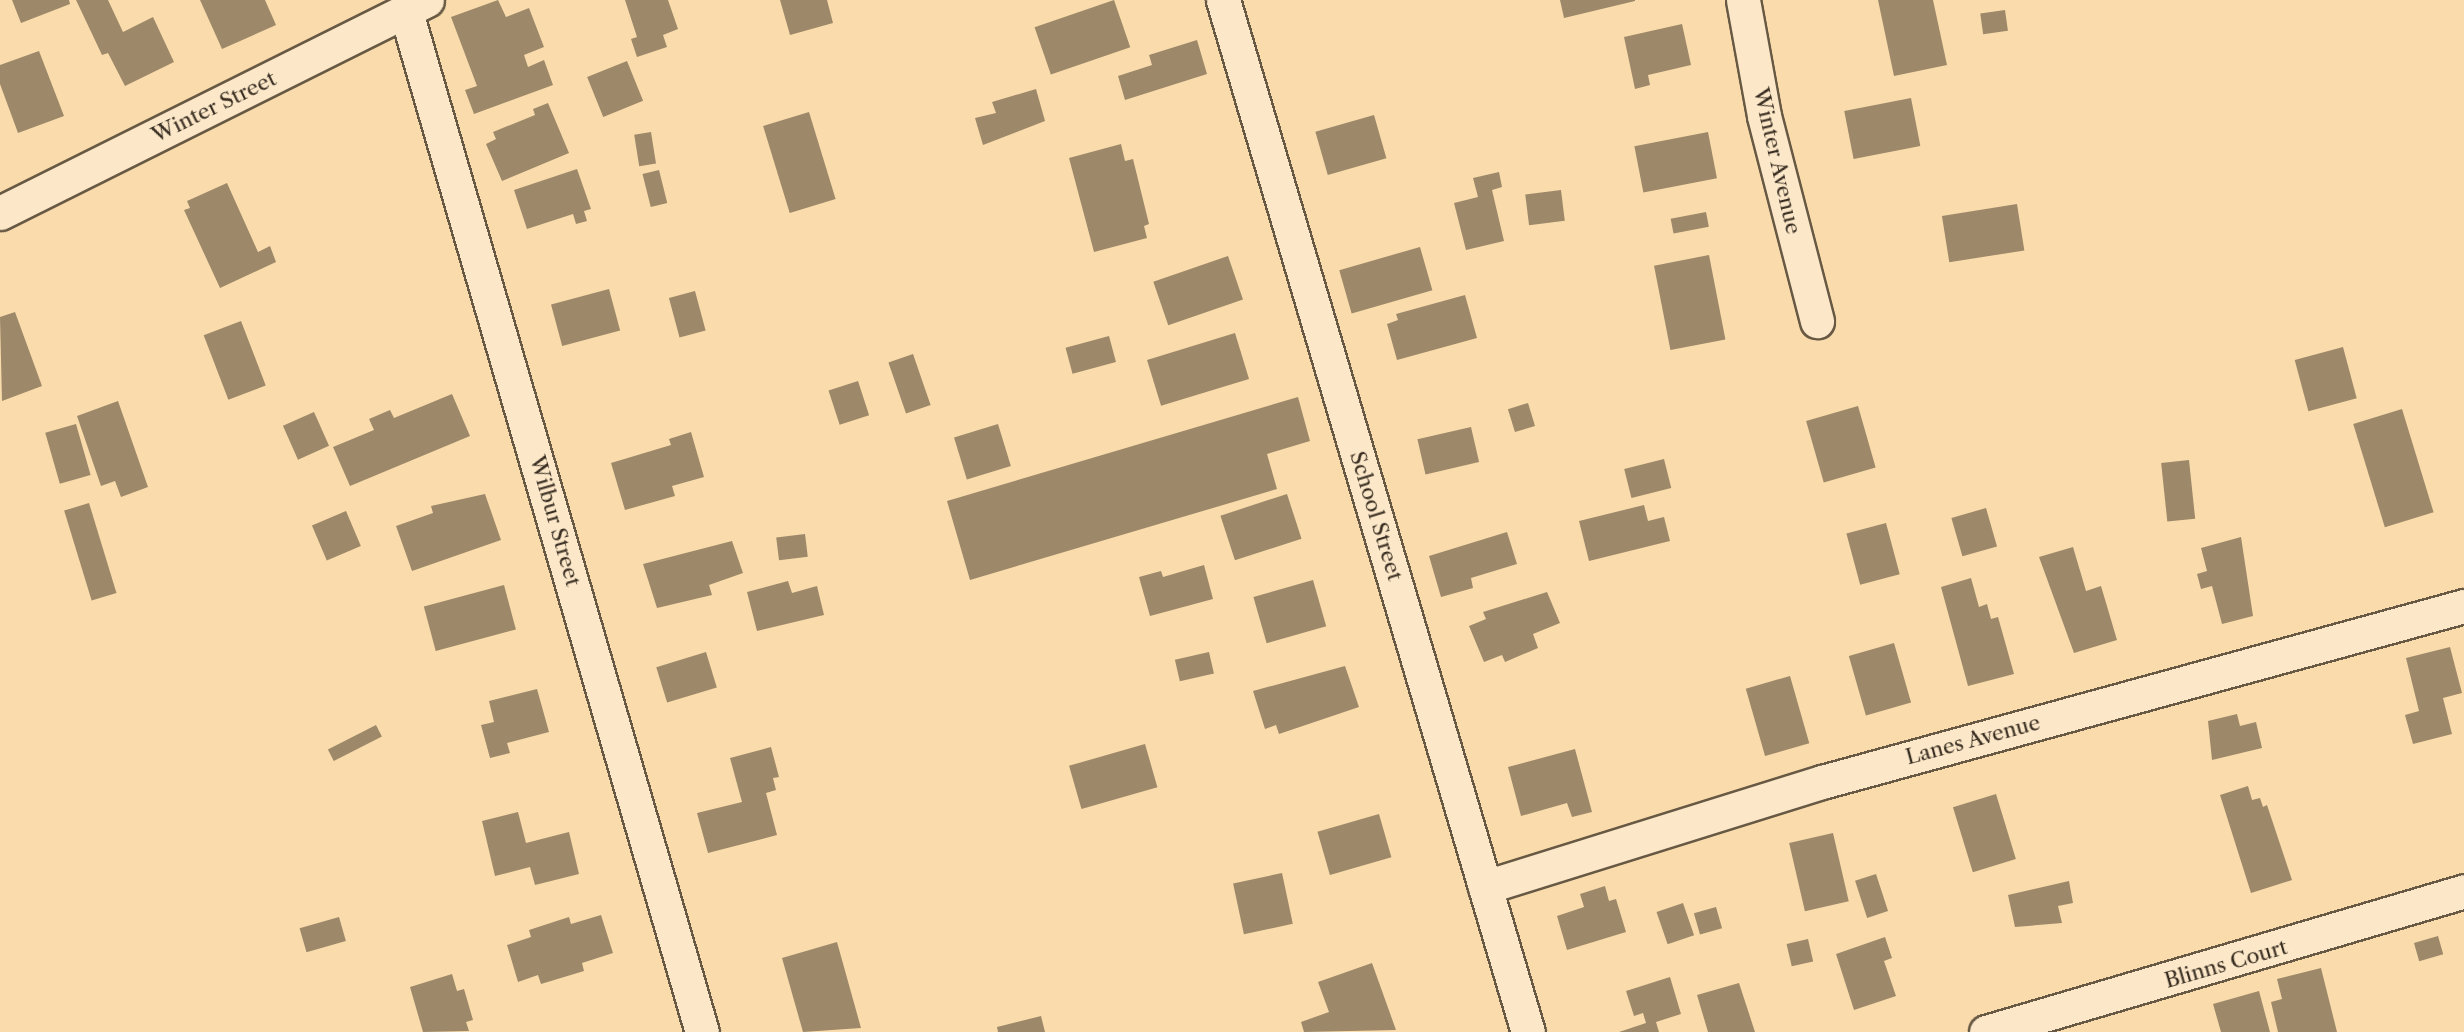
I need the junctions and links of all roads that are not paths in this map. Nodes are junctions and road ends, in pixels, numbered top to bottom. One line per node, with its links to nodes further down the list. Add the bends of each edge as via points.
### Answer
1 (1223, 0): 7 (street, School Street)
2 (1743, 0): 5 (street, Winter Avenue, via 1764,116)
3 (417, 6): 4 (street, Winter Street); 9 (street, Wilbur Street)
4 (0, 213)
5 (1817, 321)
6 (2464, 606): 7 (street, Lanes Avenue, via 1822,782)
7 (1485, 887): 10 (street, School Street)
8 (2464, 891): 11 (street, Blinns Court)
9 (702, 1032)
10 (1528, 1032)
11 (1986, 1032)

